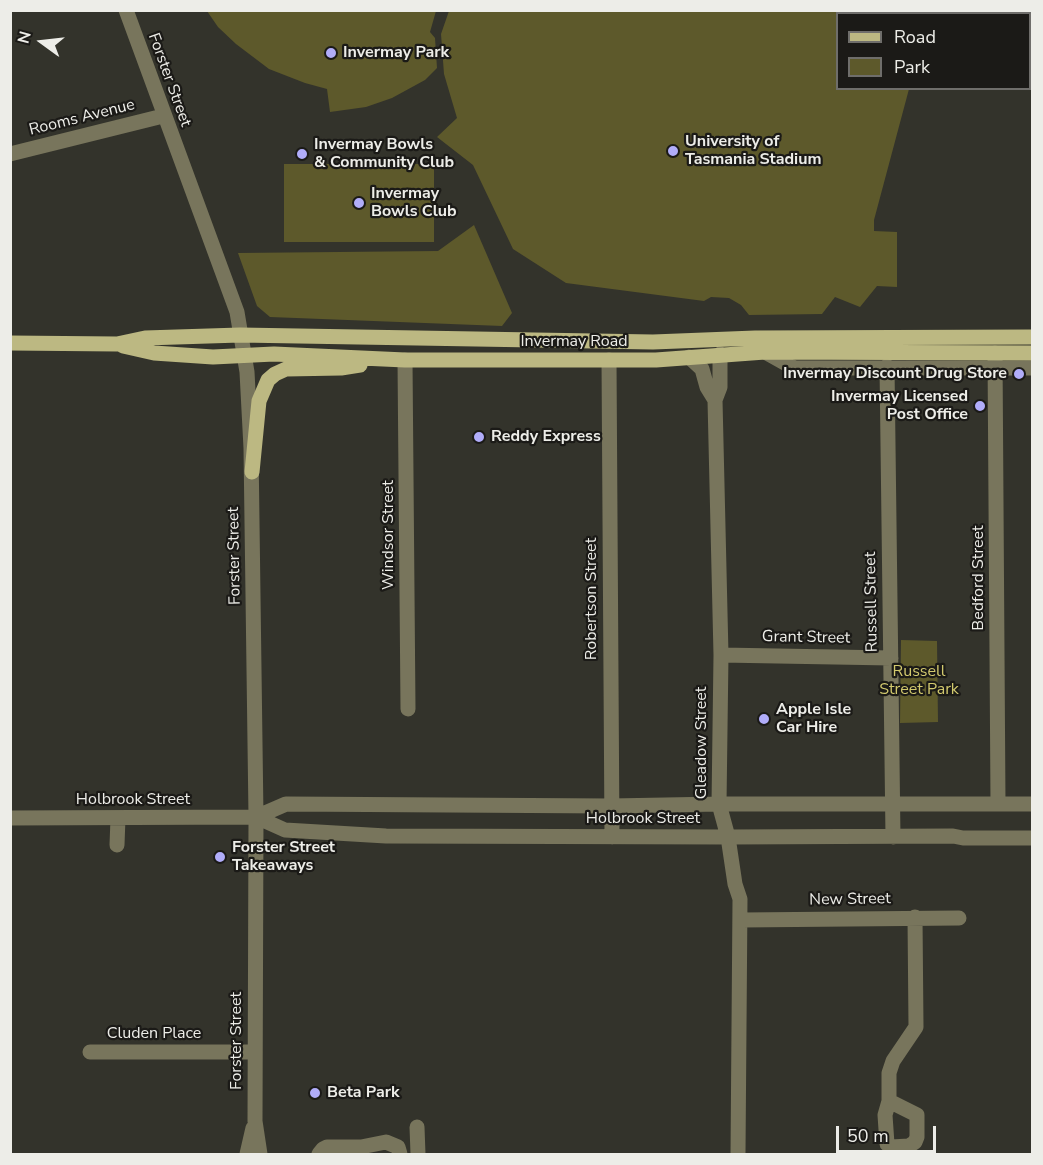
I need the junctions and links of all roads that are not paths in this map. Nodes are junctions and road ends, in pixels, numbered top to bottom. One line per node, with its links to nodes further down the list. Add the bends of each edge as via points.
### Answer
1 (126, 10): 2 (street, Forster Street)
2 (163, 116): 3 (street, Rooms Avenue); 4 (street, Forster Street, via 237,312)
3 (10, 154)
4 (240, 335): 8 (main road, Invermay Road, via 145,338); 9 (main road, Invermay Road, via 653,342); 12 (street, Forster Street)
5 (927, 338): 6 (main road, Invermay Road); 9 (main road, Invermay Road); 16 (main road, via 963,345 991,345)
6 (1031, 339)
7 (10, 343): 8 (main road, Invermay Road)
8 (117, 344): 12 (main road, Invermay Road, via 154,353)
9 (719, 347): 10 (main road, Invermay Road); 13 (main road, Invermay Road); 19 (street, Gleadow Street, via 720,387)
10 (765, 352): 16 (main road, Invermay Road); 17 (street, via 796,368)
11 (1032, 353): 16 (main road, Invermay Road)
12 (244, 356): 14 (main road, Invermay Road); 20 (street, Forster Street)
13 (689, 357): 15 (main road, Invermay Road); 19 (street, Gleadow Street, via 702,369)
14 (398, 360): 15 (main road, Invermay Road); 20 (main road, via 341,368 286,369 275,374 259,401); 23 (street, Windsor Street)
15 (609, 360): 28 (street, Robertson Street)
16 (996, 360): 17 (street); 18 (street); 25 (street, Bedford Street)
17 (887, 366): 22 (street, Russell Street)
18 (1032, 368)
19 (715, 400): 21 (street, Gleadow Street)
20 (252, 472): 29 (street, Forster Street)
21 (721, 655): 22 (street, Grant Street); 26 (street, Gleadow Street)
22 (891, 658): 24 (street, Russell Street)
23 (408, 709)
24 (893, 803): 25 (street, Holbrook Street); 26 (street, Holbrook Street); 34 (street, Russell Street)
25 (998, 803): 27 (street, Holbrook Street)
26 (719, 804): 28 (street, Holbrook Street); 33 (street, Gleadow Street)
27 (1032, 804)
28 (611, 807): 29 (street, Holbrook Street, via 286,804); 32 (street, Robertson Street)
29 (256, 817): 31 (street, Holbrook Street); 32 (street, Holbrook Street, via 296,831 386,836); 41 (street, Forster Street)
30 (10, 818): 31 (street, Holbrook Street)
31 (118, 818): 36 (street)
32 (612, 837): 33 (street, Holbrook Street)
33 (728, 837): 34 (street, Holbrook Street); 39 (street, Gleadow Street, via 741,898)
34 (893, 837): 35 (street, Holbrook Street)
35 (1032, 838)
36 (117, 845)
37 (915, 917): 38 (street, New Street); 39 (street, New Street); 42 (street, via 916,1027 893,1061)
38 (960, 918)
39 (741, 920): 51 (street, Gleadow Street)
40 (90, 1052): 41 (street, Cluden Place)
41 (255, 1052): 43 (street, Forster Street)
42 (889, 1101)
43 (255, 1121): 46 (street, Forster Street); 47 (street, Forster Street)
44 (417, 1127): 50 (street)
45 (332, 1151): 48 (street, via 323,1149); 49 (street, via 386,1142 398,1147)
46 (247, 1155)
47 (260, 1155)
48 (319, 1155)
49 (400, 1155)
50 (417, 1155)
51 (738, 1155)

